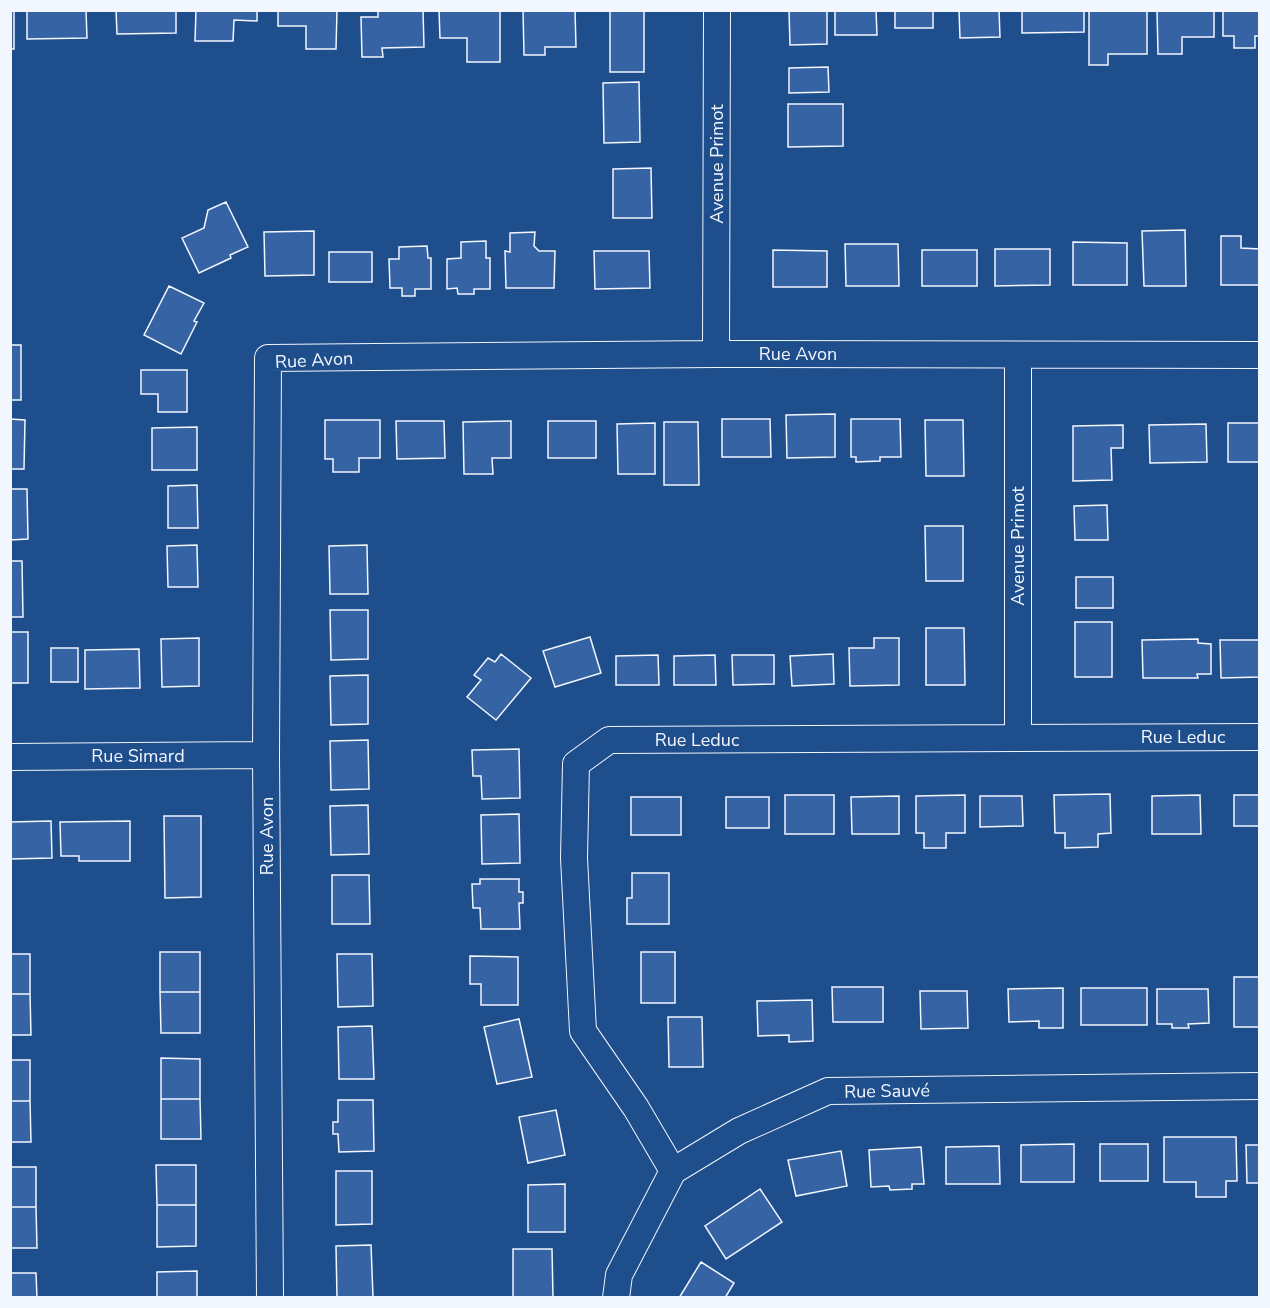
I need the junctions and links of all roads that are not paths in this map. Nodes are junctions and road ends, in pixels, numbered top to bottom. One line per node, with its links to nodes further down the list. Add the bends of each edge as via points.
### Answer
1 (717, 10): 2 (street, Avenue Primot)
2 (716, 354): 4 (street, Rue Avon); 7 (street, Rue Avon, via 268,358)
3 (1260, 355): 4 (street, Rue Avon)
4 (1018, 356): 5 (street, Avenue Primot)
5 (1018, 737): 6 (street, Rue Leduc); 10 (street, Rue Leduc, via 609,740 576,764 574,858 583,1031)
6 (1260, 737)
7 (266, 755): 8 (street, Rue Simard); 11 (street, Rue Avon)
8 (10, 757)
9 (1260, 1086): 10 (street, Rue Sauvé, via 828,1091 739,1131)
10 (673, 1171): 12 (street, via 619,1275)
11 (270, 1298)
12 (616, 1298)

